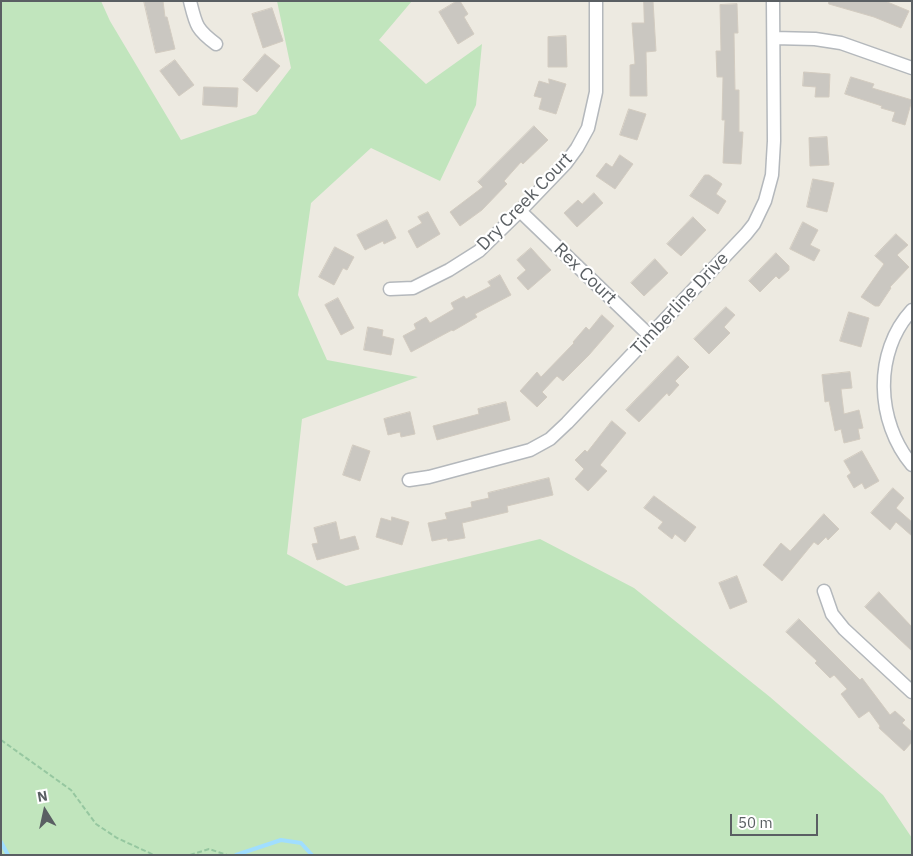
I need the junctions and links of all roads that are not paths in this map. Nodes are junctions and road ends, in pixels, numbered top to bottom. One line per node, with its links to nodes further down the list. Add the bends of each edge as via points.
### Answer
1 (190, 1): 5 (street, via 200,32)
2 (596, 1): 7 (street, Dry Creek Court, via 596,92 588,128 566,163)
3 (773, 1): 4 (street, Timberline Drive)
4 (774, 38): 6 (street, via 841,43); 10 (street, Timberline Drive, via 774,141 772,175 765,201 746,234)
5 (216, 44)
6 (912, 68)
7 (520, 211): 8 (street, Dry Creek Court, via 489,243 449,270 413,288); 10 (street, Rex Court)
8 (390, 289)
9 (912, 310): 11 (street, via 893,338 883,384 885,409 893,434 902,453)
10 (650, 336): 12 (street, Timberline Drive, via 550,439 530,450)
11 (912, 464)
12 (409, 480)
13 (824, 591): 14 (street, via 832,614 844,629)
14 (912, 692)

